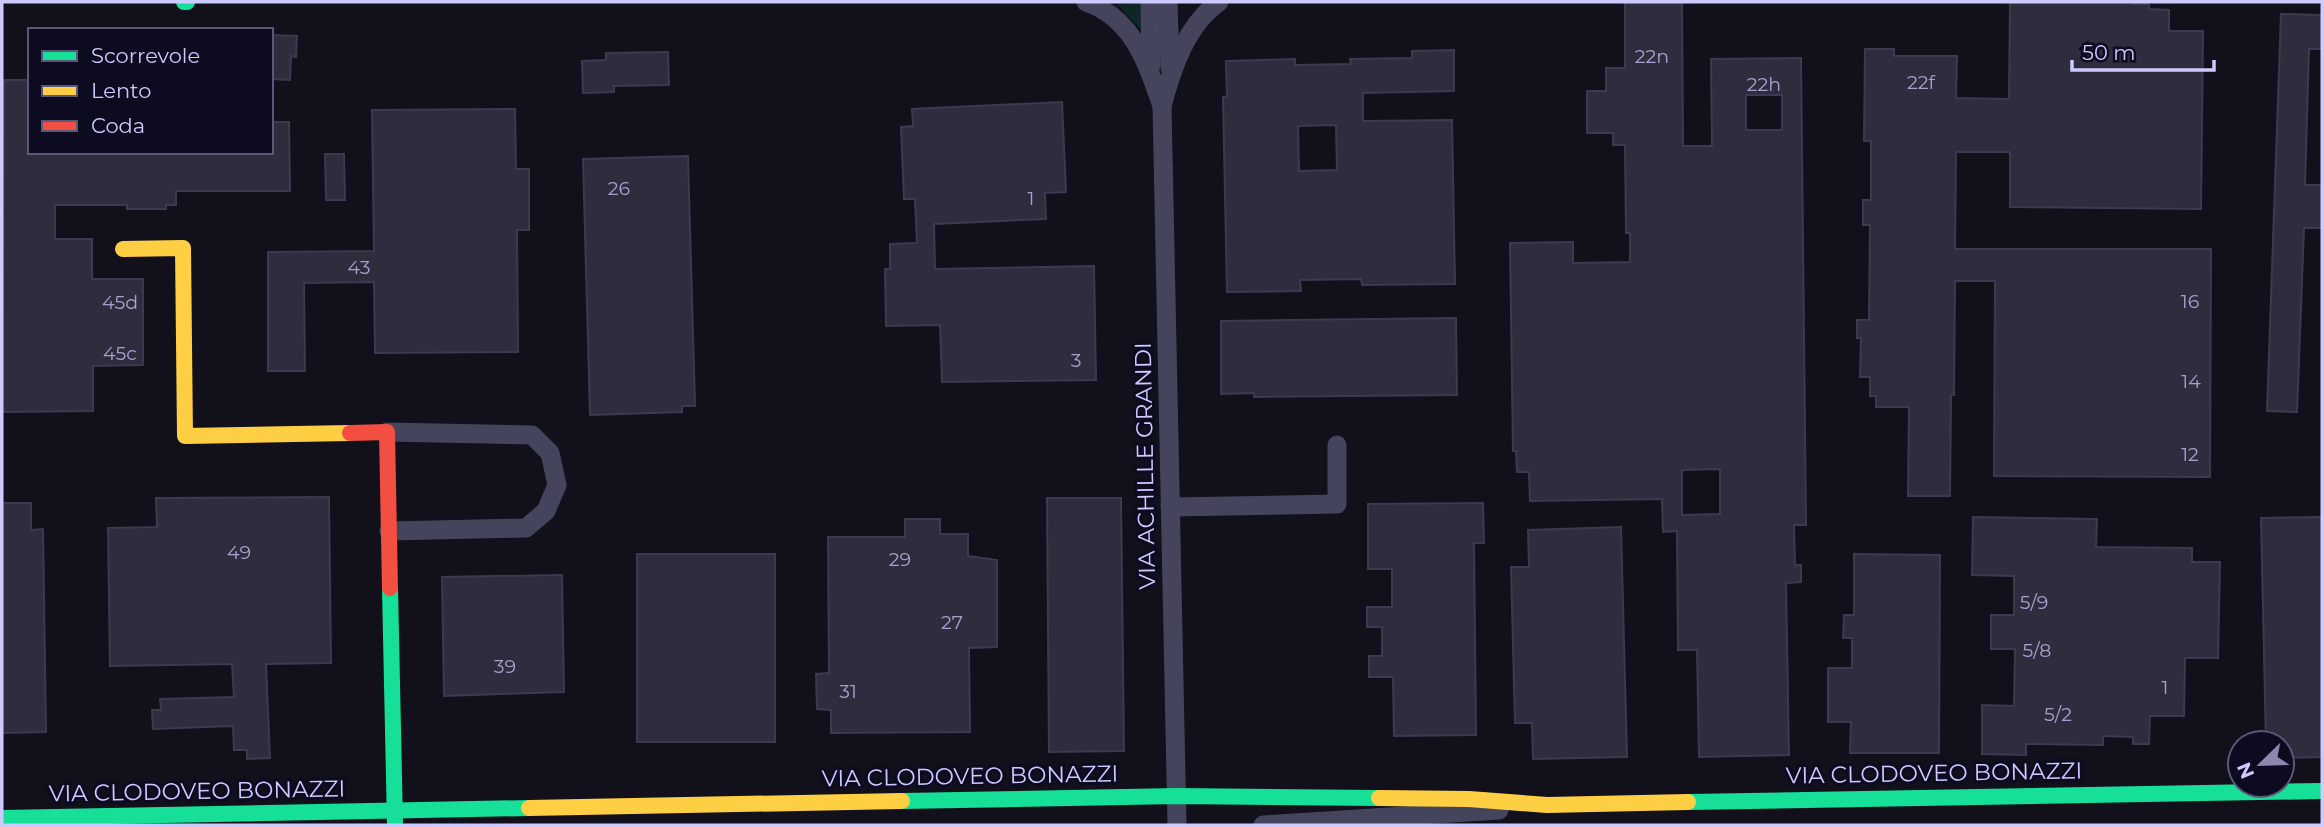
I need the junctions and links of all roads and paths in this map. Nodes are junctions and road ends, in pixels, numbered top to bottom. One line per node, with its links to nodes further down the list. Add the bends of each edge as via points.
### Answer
1 (1086, 2): 5 (street, via 1124,26)
2 (1150, 2): 5 (street, VIA ACHILLE GRANDI)
3 (1168, 2): 5 (street, VIA ACHILLE GRANDI)
4 (1219, 2): 5 (street, VIA ACHILLE GRANDI)
5 (1161, 76): 9 (street, VIA ACHILLE GRANDI)
6 (123, 249): 7 (street, via 183,248 185,436)
7 (387, 432): 10 (street); 10 (street, via 532,435 550,453 557,485 546,512 526,528)
8 (1337, 445): 9 (street, via 1337,505)
9 (1170, 507): 12 (street, VIA ACHILLE GRANDI)
10 (389, 531): 15 (street)
11 (2322, 791): 13 (street, VIA CLODOVEO BONAZZI)
12 (1177, 796): 13 (street, VIA CLODOVEO BONAZZI, via 1469,799); 15 (street, VIA CLODOVEO BONAZZI); 16 (street, VIA ACHILLE GRANDI)
13 (1547, 805): 17 (street, VIA CLODOVEO BONAZZI)
14 (2, 818): 15 (street, VIA CLODOVEO BONAZZI)
15 (394, 819)
16 (1177, 825)
17 (1263, 825)

